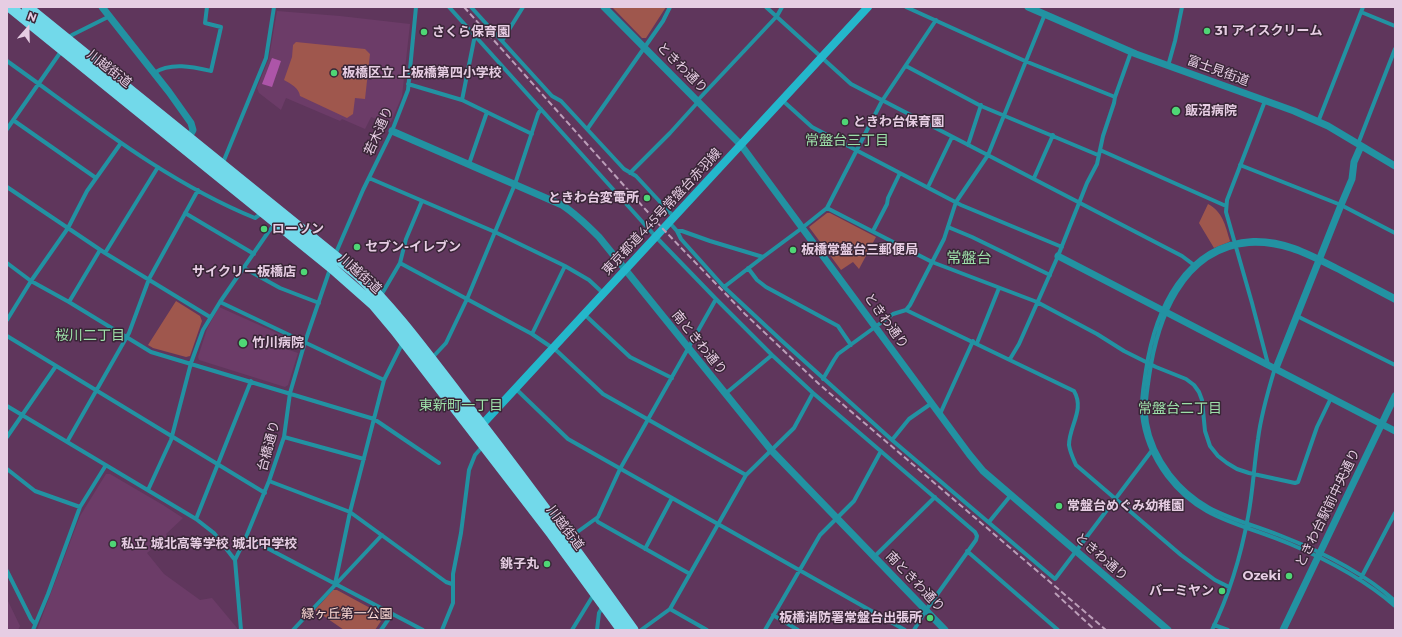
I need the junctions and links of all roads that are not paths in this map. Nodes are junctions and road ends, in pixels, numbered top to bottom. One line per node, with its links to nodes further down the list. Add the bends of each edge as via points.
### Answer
1 (10, 7): 30 (highway, 川越街道)
2 (27, 7): 26 (highway, 川越街道)
3 (102, 7): 21 (street)
4 (207, 7): 37 (street, via 205,23 221,27 211,71 192,66 161,68)
5 (274, 7): 68 (street, via 266,58)
6 (416, 7): 39 (street, 若木通り)
7 (449, 7): 25 (street)
8 (471, 7): 27 (street)
9 (523, 7): 27 (street)
10 (604, 7): 28 (street, ときわ通り)
11 (670, 7): 28 (street)
12 (766, 7): 22 (street)
13 (782, 7): 22 (street)
14 (868, 7): 32 (main road, 東京都道445号常盤台赤羽線)
15 (906, 7): 23 (street)
16 (1028, 7): 20 (street, 富士見街道)
17 (1182, 7): 36 (street)
18 (1363, 7): 19 (street)
19 (1361, 12): 24 (street); 51 (street)
20 (1045, 14): 31 (street, 富士見街道); 34 (street)
21 (110, 16): 26 (street); 37 (street)
22 (777, 16): 32 (street); 43 (street)
23 (936, 20): 34 (street); 35 (street)
24 (1395, 26)
25 (476, 37): 41 (street); 47 (street)
26 (67, 39): 59 (highway, 川越街道)
27 (502, 41): 53 (street, via 552,96 562,101)
28 (644, 48): 43 (street, ときわ通り); 53 (street)
29 (1395, 49): 62 (street)
30 (62, 50): 38 (street); 59 (highway, 川越街道)
31 (1132, 52): 36 (street, 富士見街道); 40 (street)
32 (822, 57): 42 (main road, 東京都道445号常盤台赤羽線); 44 (street, via 851,84)
33 (7, 60): 38 (street)
34 (1025, 61): 40 (street); 49 (street)
35 (906, 66): 44 (street); 46 (street)
36 (1168, 66): 45 (street, 富士見街道)
37 (154, 73): 59 (street, via 191,123 193,128)
38 (39, 83): 50 (street); 58 (street)
39 (408, 84): 41 (street); 54 (street, 若木通り)
40 (1115, 97): 63 (street)
41 (462, 100): 48 (street)
42 (782, 100): 60 (main road, 東京都道445号常盤台赤羽線); 64 (street, via 812,127)
43 (698, 101): 60 (street, ときわ通り); 72 (street)
44 (882, 101): 57 (street); 64 (street)
45 (1265, 101): 51 (street, 富士見街道); 69 (street)
46 (981, 105): 49 (street); 61 (street)
47 (541, 109): 55 (street); 98 (street)
48 (487, 112): 55 (street); 67 (street)
49 (1004, 115): 56 (street); 65 (street)
50 (13, 120): 52 (street); 74 (street)
51 (1318, 122): 62 (street, 富士見街道)
52 (7, 127)
53 (588, 128): 72 (street)
54 (392, 131): 67 (street, 南ときわ通り); 75 (street, 若木通り)
55 (532, 134): 77 (street)
56 (1053, 135): 66 (street); 76 (street)
57 (952, 137): 61 (street); 79 (street)
58 (121, 142): 71 (street); 74 (street)
59 (186, 142): 68 (highway, 川越街道); 87 (highway, 川越街道)
60 (741, 145): 90 (main road, 東京都道445号常盤台赤羽線); 93 (street, ときわ通り)
61 (968, 145): 65 (street)
62 (1360, 145): 70 (street, 富士見街道); 84 (street, via 1352,179)
63 (1100, 150): 66 (street); 85 (street)
64 (857, 151): 73 (street); 86 (street)
65 (988, 155): 76 (street); 82 (street)
66 (1098, 155): 83 (street, via 1097,164)
67 (469, 164): 77 (street, 南ときわ通り)
68 (222, 165): 89 (highway, 川越街道)
69 (1240, 165): 84 (street); 85 (street)
70 (1395, 166)
71 (158, 167): 80 (street); 102 (street)
72 (630, 173): 90 (street, via 636,176)
73 (900, 173): 79 (street); 96 (street)
74 (96, 178): 92 (street)
75 (369, 178): 81 (street); 107 (street, 若木通り)
76 (1034, 178): 83 (street)
77 (515, 184): 95 (street); 115 (street, 南ときわ通り, via 574,212 599,237)
78 (7, 187): 92 (street)
79 (928, 187): 82 (street)
80 (198, 190): 87 (street, via 255,218); 88 (street)
81 (422, 201): 95 (street); 110 (street, via 406,239)
82 (956, 202): 91 (street); 100 (street)
83 (1080, 202): 100 (street); 111 (street, via 1182,256)
84 (1341, 205): 97 (street); 106 (street)
85 (1226, 206): 99 (street)
86 (827, 208): 93 (street); 96 (street)
87 (264, 212): 89 (highway, 川越街道)
88 (185, 213): 103 (street); 117 (street)
89 (280, 218): 103 (street); 107 (highway, 川越街道)
90 (672, 220): 94 (street); 98 (main road, 東京都道445号常盤台赤羽線)
91 (948, 226): 108 (street); 116 (street)
92 (68, 228): 101 (street); 118 (street)
93 (802, 228): 105 (street); 137 (street, ときわ通り)
94 (677, 231): 105 (street); 119 (street, via 681,239)
95 (495, 232): 112 (street); 124 (street)
96 (873, 232): 108 (street)
97 (1395, 233)
98 (656, 237): 115 (main road, 東京都道445号常盤台赤羽線); 125 (street)
99 (1235, 245): 106 (street, via 1255,240 1279,242 1299,248); 111 (street, via 1212,252); 132 (street, via 1211,257 1190,273); 152 (street)
100 (1062, 247): 104 (street)
101 (100, 250): 102 (street); 127 (street)
102 (105, 253): 117 (street)
103 (254, 254): 113 (street)
104 (1058, 256): 116 (street); 132 (street)
105 (763, 257): 114 (street)
106 (1319, 259): 123 (street); 126 (street); 134 (street)
107 (333, 262): 122 (highway, 川越街道, via 358,275); 130 (street, 台橋通り); 141 (highway, 川越街道)
108 (932, 262): 120 (street); 131 (street)
109 (7, 263): 118 (street)
110 (400, 263): 122 (street); 124 (street)
111 (1194, 265): 132 (street, via 1172,291)
112 (565, 266): 121 (street, via 589,280); 138 (street)
113 (244, 268): 128 (street); 130 (street, via 280,288)
114 (748, 268): 119 (street); 144 (street, via 766,287 838,326)
115 (625, 270): 121 (main road, 東京都道445号常盤台赤羽線); 146 (street, 南ときわ通り)
116 (1050, 275): 129 (street)
117 (149, 279): 135 (street); 140 (street)
118 (31, 281): 127 (street); 136 (street)
119 (724, 287): 157 (street)
120 (999, 288): 129 (street); 143 (street)
121 (604, 293): 133 (main road, 東京都道445号常盤台赤羽線)
122 (379, 295): 148 (highway, 川越街道)
123 (1395, 297)
124 (467, 299): 138 (street); 148 (street, via 446,343)
125 (716, 300): 146 (street); 147 (street)
126 (1395, 301)
127 (69, 302): 140 (street)
128 (220, 302): 135 (street); 142 (street)
129 (1038, 302): 149 (street); 151 (street)
130 (319, 303): 142 (street, 台橋通り)
131 (906, 310): 137 (street, via 893,314); 143 (street)
132 (1165, 311): 151 (street, via 1156,329); 152 (street)
133 (584, 314): 145 (main road, 東京都道445号常盤台赤羽線); 156 (street, via 630,357)
134 (1296, 316): 154 (street); 155 (street)
135 (210, 317): 150 (street)
136 (7, 320)
137 (875, 327): 144 (street); 167 (street, ときわ通り)
138 (532, 334): 145 (street)
139 (7, 336): 153 (street)
140 (126, 337): 150 (street, via 151,352); 161 (street)
141 (404, 341): 158 (street); 174 (highway, 川越街道)
142 (305, 342): 158 (street); 162 (street, 台橋通り)
143 (975, 342): 149 (street); 169 (street)
144 (851, 344): 157 (street, via 838,354)
145 (553, 348): 160 (main road, 東京都道445号常盤台赤羽線); 172 (street, via 603,394)
146 (689, 349): 156 (street); 164 (street, 南ときわ通り)
147 (772, 355): 163 (street); 164 (street)
148 (430, 359): 174 (highway, 川越街道)
149 (1010, 359): 199 (street, via 1074,391 1079,398 1079,405 1069,443 1071,455 1076,465)
150 (191, 364): 159 (street); 176 (street)
151 (1149, 364): 182 (street, via 1142,412 1146,434); 191 (street, via 1186,379 1194,385 1202,400 1204,428 1210,446 1227,463)
152 (1268, 364): 155 (street)
153 (56, 366): 161 (street); 170 (street)
154 (1395, 366)
155 (1276, 368): 166 (street); 191 (street, via 1262,413)
156 (672, 378): 172 (street)
157 (823, 379): 179 (street)
158 (384, 380): 171 (street)
159 (251, 381): 162 (street); 188 (street)
160 (515, 389): 174 (main road, 東京都道445号常盤台赤羽線); 190 (street, via 568,439)
161 (96, 390): 176 (street); 180 (street)
162 (290, 393): 171 (street); 178 (street, 台橋通り)
163 (813, 393): 183 (street, via 794,428); 184 (street)
164 (725, 394): 183 (street, 南ときわ通り)
165 (1395, 396): 173 (street, ときわ台駅前中央通り)
166 (1331, 397): 173 (street); 191 (street, via 1298,482)
167 (932, 403): 169 (street, ときわ通り); 179 (street, via 909,419)
168 (7, 406): 170 (street)
169 (940, 414): 196 (street, ときわ通り, via 983,470)
170 (22, 415): 177 (street); 180 (street)
171 (374, 419): 185 (street); 186 (street)
172 (648, 420): 190 (street); 192 (street)
173 (1382, 424): 175 (street); 215 (street, ときわ台駅前中央通り)
174 (478, 429): 181 (highway, 川越街道)
175 (1395, 431)
176 (172, 436): 188 (street); 194 (street)
177 (7, 437)
178 (284, 437): 185 (street); 193 (street, 台橋通り)
179 (892, 440): 206 (street)
180 (67, 442): 187 (street)
181 (488, 442): 211 (highway, 川越街道); 223 (street, via 475,455 469,470); 225 (highway, 川越街道)
182 (1153, 449): 199 (street); 208 (street, via 1168,477 1191,501 1220,519)
183 (771, 450): 192 (street); 203 (street, 南ときわ通り)
184 (882, 451): 197 (street); 203 (street, via 854,501)
185 (364, 459): 201 (street)
186 (439, 463)
187 (106, 465): 194 (street); 200 (street)
188 (218, 465): 195 (street); 204 (street)
189 (7, 469): 200 (street, via 35,491)
190 (620, 469): 198 (street); 205 (street)
191 (1253, 474): 208 (street)
192 (746, 475): 207 (street)
193 (269, 481): 195 (street, 台橋通り); 201 (street)
194 (148, 490): 204 (street)
195 (265, 493): 210 (street, 台橋通り)
196 (1011, 495): 206 (street); 214 (street, ときわ通り)
197 (935, 497): 213 (street, via 975,532 976,540); 216 (street)
198 (672, 498): 207 (street); 212 (street)
199 (1116, 498): 214 (street); 224 (street, via 1181,555)
200 (80, 507): 233 (street)
201 (350, 512): 209 (street); 222 (street)
202 (1395, 513): 221 (street)
203 (836, 518): 216 (street, 南ときわ通り); 218 (street, via 820,535)
204 (196, 519): 217 (street, via 214,533)
205 (596, 519): 211 (street); 212 (street)
206 (989, 522): 214 (street, via 1055,579)
207 (719, 524): 218 (street); 220 (street)
208 (1246, 525): 215 (street); 224 (street)
209 (382, 535): 222 (street); 223 (street)
210 (246, 537): 217 (street, 台橋通り); 222 (street)
211 (568, 538): 244 (highway, 川越街道)
212 (645, 548): 220 (street)
213 (967, 551): 230 (street); 252 (street)
214 (1076, 551): 253 (street, ときわ通り)
215 (1319, 555): 221 (street); 256 (street, ときわ台駅前中央通り)
216 (874, 557): 230 (street, 南ときわ通り)
217 (235, 560): 236 (street)
218 (799, 570): 232 (street); 249 (street)
219 (7, 571): 233 (street)
220 (690, 574): 229 (street)
221 (1361, 578): 226 (street); 228 (street)
222 (335, 584): 231 (street); 237 (street)
223 (452, 584): 240 (street, via 453,603)
224 (1229, 587): 234 (street)
225 (595, 592): 227 (highway, 川越街道); 241 (street)
226 (1395, 601)
227 (604, 604): 242 (street, via 599,613); 243 (highway, 川越街道)
228 (1395, 606)
229 (670, 609): 245 (street); 246 (street)
230 (926, 610): 250 (street); 251 (street, 南ときわ通り)
231 (392, 614): 238 (street); 239 (street)
232 (773, 616): 247 (street); 248 (street)
233 (35, 624): 235 (street)
234 (1214, 625): 254 (street); 255 (street)
235 (33, 630)
236 (241, 630)
237 (293, 630)
238 (381, 630)
239 (423, 630)
240 (442, 630)
241 (572, 630)
242 (597, 630)
243 (622, 630)
244 (633, 630)
245 (641, 630)
246 (707, 630)
247 (765, 630)
248 (798, 630)
249 (905, 630)
250 (914, 630)
251 (946, 630)
252 (1058, 630)
253 (1168, 630)
254 (1212, 630)
255 (1228, 630)
256 (1283, 630)

